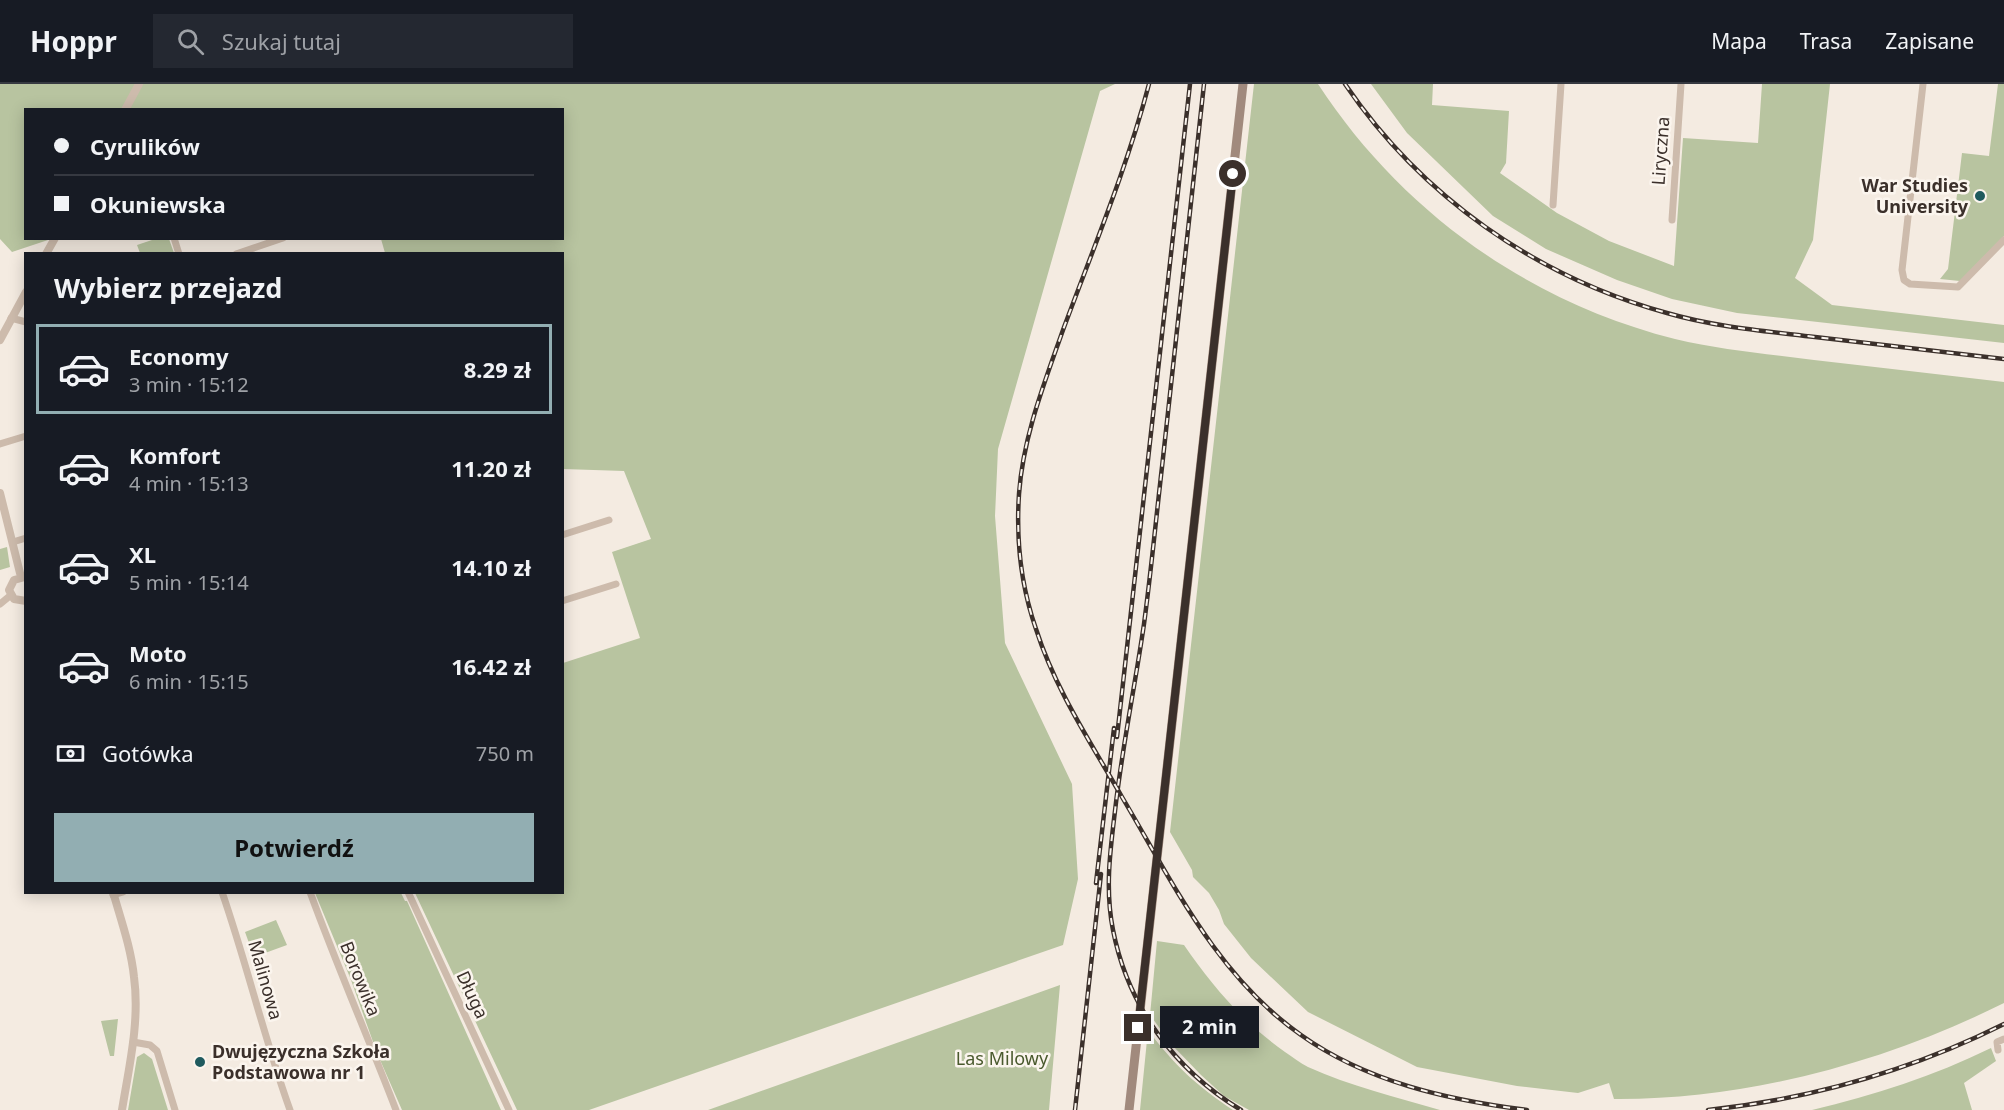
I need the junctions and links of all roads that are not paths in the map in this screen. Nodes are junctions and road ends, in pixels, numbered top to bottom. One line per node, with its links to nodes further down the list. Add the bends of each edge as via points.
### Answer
1 (139, 84): 6 (street)
2 (1243, 84): 41 (main road)
3 (1561, 84): 7 (street)
4 (1681, 84): 8 (street, Liryczna)
5 (1923, 84): 10 (street, via 1904,280 1910,284 1958,287)
6 (126, 108)
7 (1553, 206)
8 (1672, 220)
9 (277, 240): 11 (street)
10 (2004, 240)
11 (242, 252)
12 (24, 296): 13 (street)
13 (12, 318): 14 (street); 15 (street)
14 (24, 321)
15 (0, 339)
16 (24, 437): 17 (street)
17 (0, 444)
18 (0, 493): 22 (street)
19 (609, 520): 20 (street)
20 (564, 534)
21 (24, 539): 22 (street)
22 (13, 542): 23 (street)
23 (23, 577): 25 (street, via 11,584)
24 (616, 584): 26 (street)
25 (11, 595): 27 (street); 28 (street)
26 (564, 600)
27 (24, 601)
28 (0, 604)
29 (113, 894): 34 (street, via 135,987)
30 (223, 894): 38 (street, Malinowa)
31 (311, 894): 39 (street, Borowika)
32 (409, 894): 40 (street, Długa)
33 (2004, 1039): 35 (street, via 1997,1042)
34 (133, 1042): 36 (street); 37 (street, via 150,1045 157,1051)
35 (1998, 1050)
36 (122, 1110)
37 (175, 1110)
38 (290, 1110)
39 (396, 1110)
40 (509, 1110)
41 (1129, 1110)

